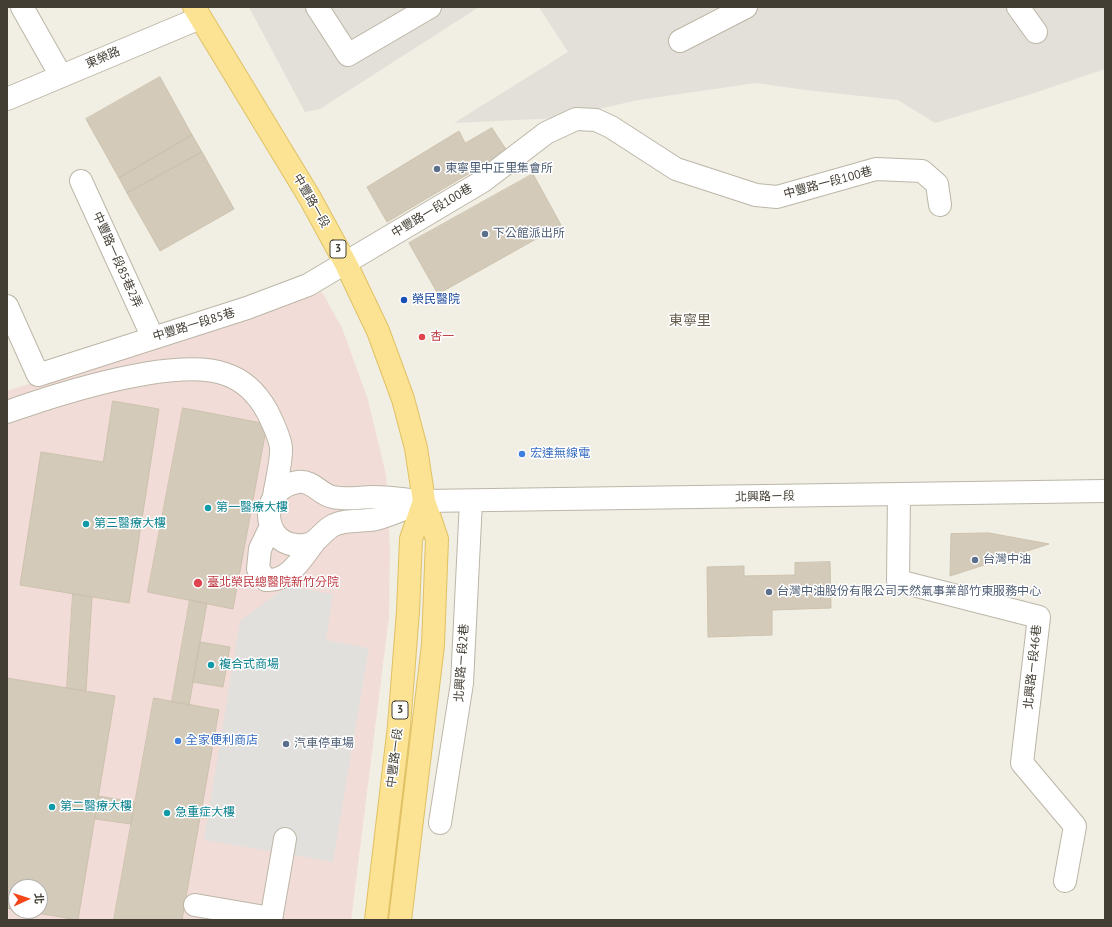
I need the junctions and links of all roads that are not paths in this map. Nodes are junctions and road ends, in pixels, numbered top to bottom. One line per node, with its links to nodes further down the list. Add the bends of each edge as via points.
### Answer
1 (22, 7): 9 (street)
2 (317, 7): 3 (street, via 348,55)
3 (430, 7)
4 (746, 7): 8 (street)
5 (1018, 7): 7 (street)
6 (197, 13): 9 (street, 東榮路); 13 (main road, 中豐路一段 / 3, via 310,198)
7 (1036, 32)
8 (680, 41)
9 (61, 76): 10 (street, 東榮路)
10 (7, 99)
11 (81, 181): 15 (street, 中豐路一段85巷2弄)
12 (940, 205): 13 (street, 中豐路一段100巷, via 937,184 922,171 906,169 876,169 778,197 756,195 676,169 611,127 596,120 576,118 546,133 483,181)
13 (346, 264): 15 (street, 中豐路一段85巷, via 308,286); 20 (main road, 中豐路一段 / 3, via 378,331 403,399 416,448)
14 (7, 306): 15 (street, 中豐路一段85巷, via 38,375)
15 (153, 338)
16 (7, 412): 19 (street, via 110,381 169,370 205,370 226,374 246,385 259,397 272,420 281,448)
17 (1105, 491): 18 (street, 北興路ㄧ段)
18 (899, 495): 21 (street, 北興路ㄧ段); 26 (street, 北興路ㄧ段46巷, via 898,581 1039,616 1022,763 1075,826)
19 (274, 496): 20 (street, 北興路ㄧ段, via 290,484 300,482 310,484 333,497); 22 (street, via 270,506)
20 (424, 501): 21 (street, 北興路ㄧ段); 23 (street, via 375,519 334,524); 29 (main road, 中豐路一段 / 3, via 411,539 399,726); 30 (main road, 中豐路一段 / 3, via 437,539 433,645)
21 (471, 501): 24 (street, 北興路ㄧ段2巷, via 462,683)
22 (271, 526): 23 (street, via 276,535 294,545); 23 (street, via 260,549 258,569 266,580 281,578 288,574)
23 (315, 542)
24 (440, 823)
25 (285, 839): 28 (street)
26 (1065, 881)
27 (195, 905): 28 (street)
28 (271, 919)
29 (376, 920)
30 (400, 920)

